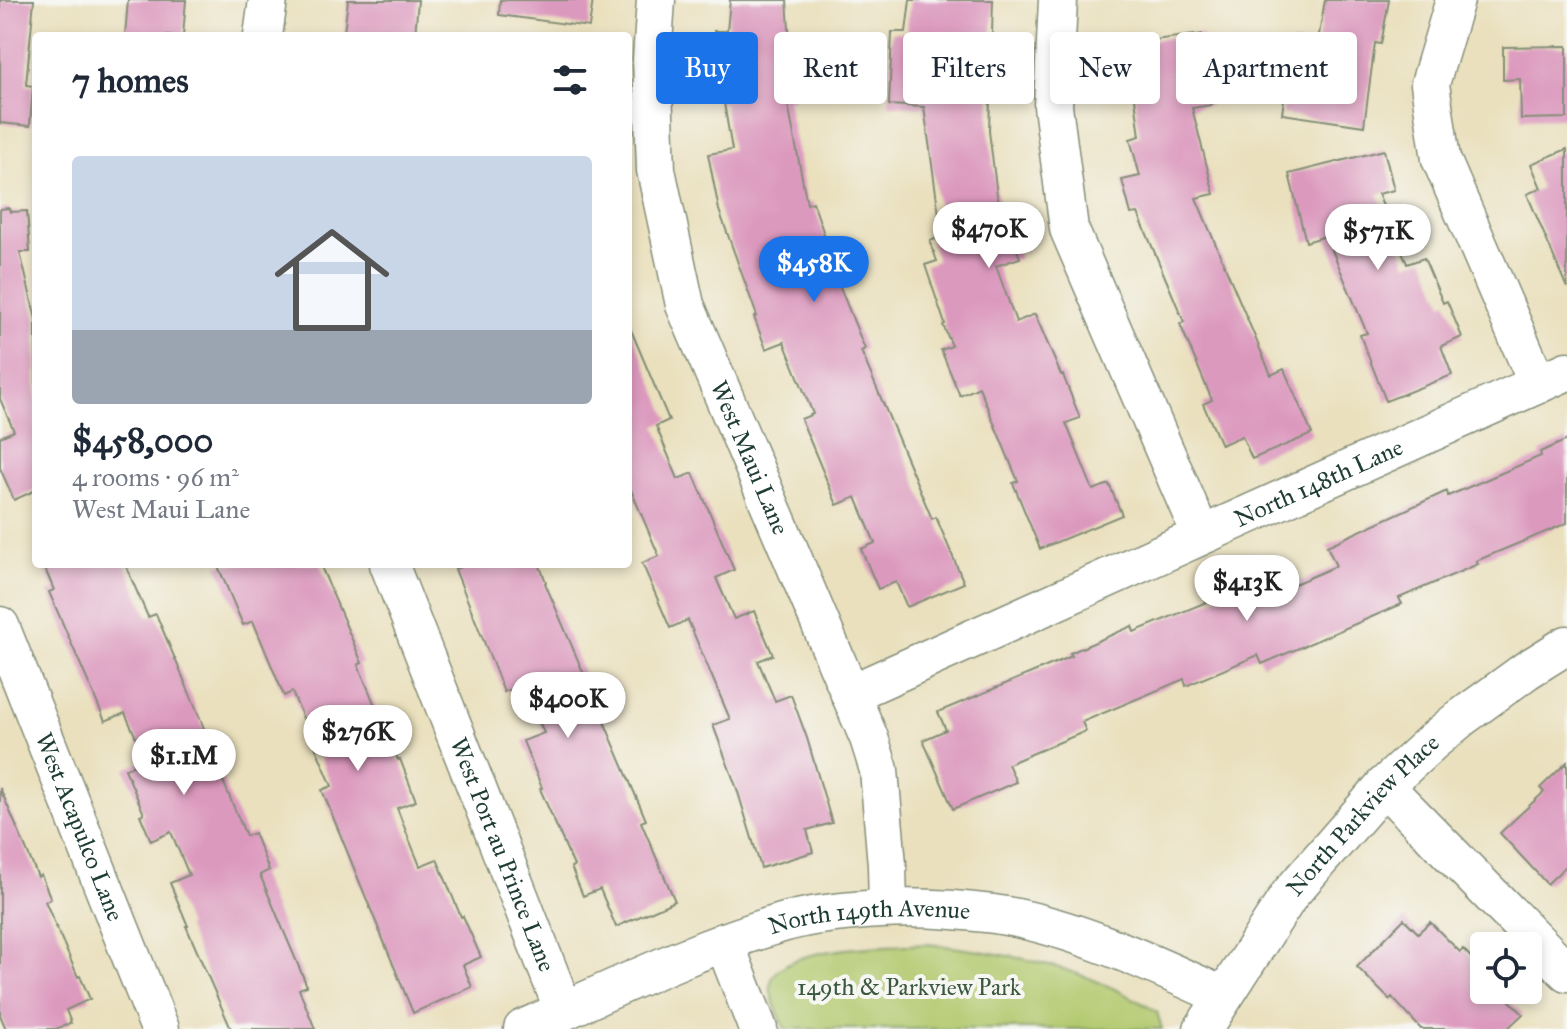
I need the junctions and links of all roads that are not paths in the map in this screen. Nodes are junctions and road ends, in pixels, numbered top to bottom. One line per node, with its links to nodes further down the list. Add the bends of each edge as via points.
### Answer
1 (268, 0): 5 (street)
2 (656, 0): 11 (street, West Maui Lane, via 656,170 685,305)
3 (1058, 0): 7 (street, via 1053,106 1069,229)
4 (1455, 0): 6 (street, via 1430,84 1441,159)
5 (264, 32)
6 (1552, 377): 7 (street, North 148th Lane)
7 (1201, 535): 11 (street, North 148th Lane)
8 (391, 568): 17 (street, West Port au Prince Lane)
9 (0, 626): 18 (street, West Acapulco Lane)
10 (1567, 645): 12 (street, North Parkview Place, via 1472,710)
11 (850, 694): 13 (street, West Maui Lane, via 879,770)
12 (1384, 786): 15 (street); 16 (street, North Parkview Place, via 1290,894)
13 (888, 907): 14 (street, North 149th Avenue, via 817,915); 16 (street, North 149th Avenue, via 996,914 1044,925)
14 (724, 942): 17 (street, North 149th Avenue); 20 (street)
15 (1567, 972)
16 (1223, 996): 21 (street, North Parkview Place)
17 (564, 1011): 19 (street, North 149th Avenue)
18 (160, 1029)
19 (523, 1029)
20 (758, 1029)
21 (1203, 1029)

